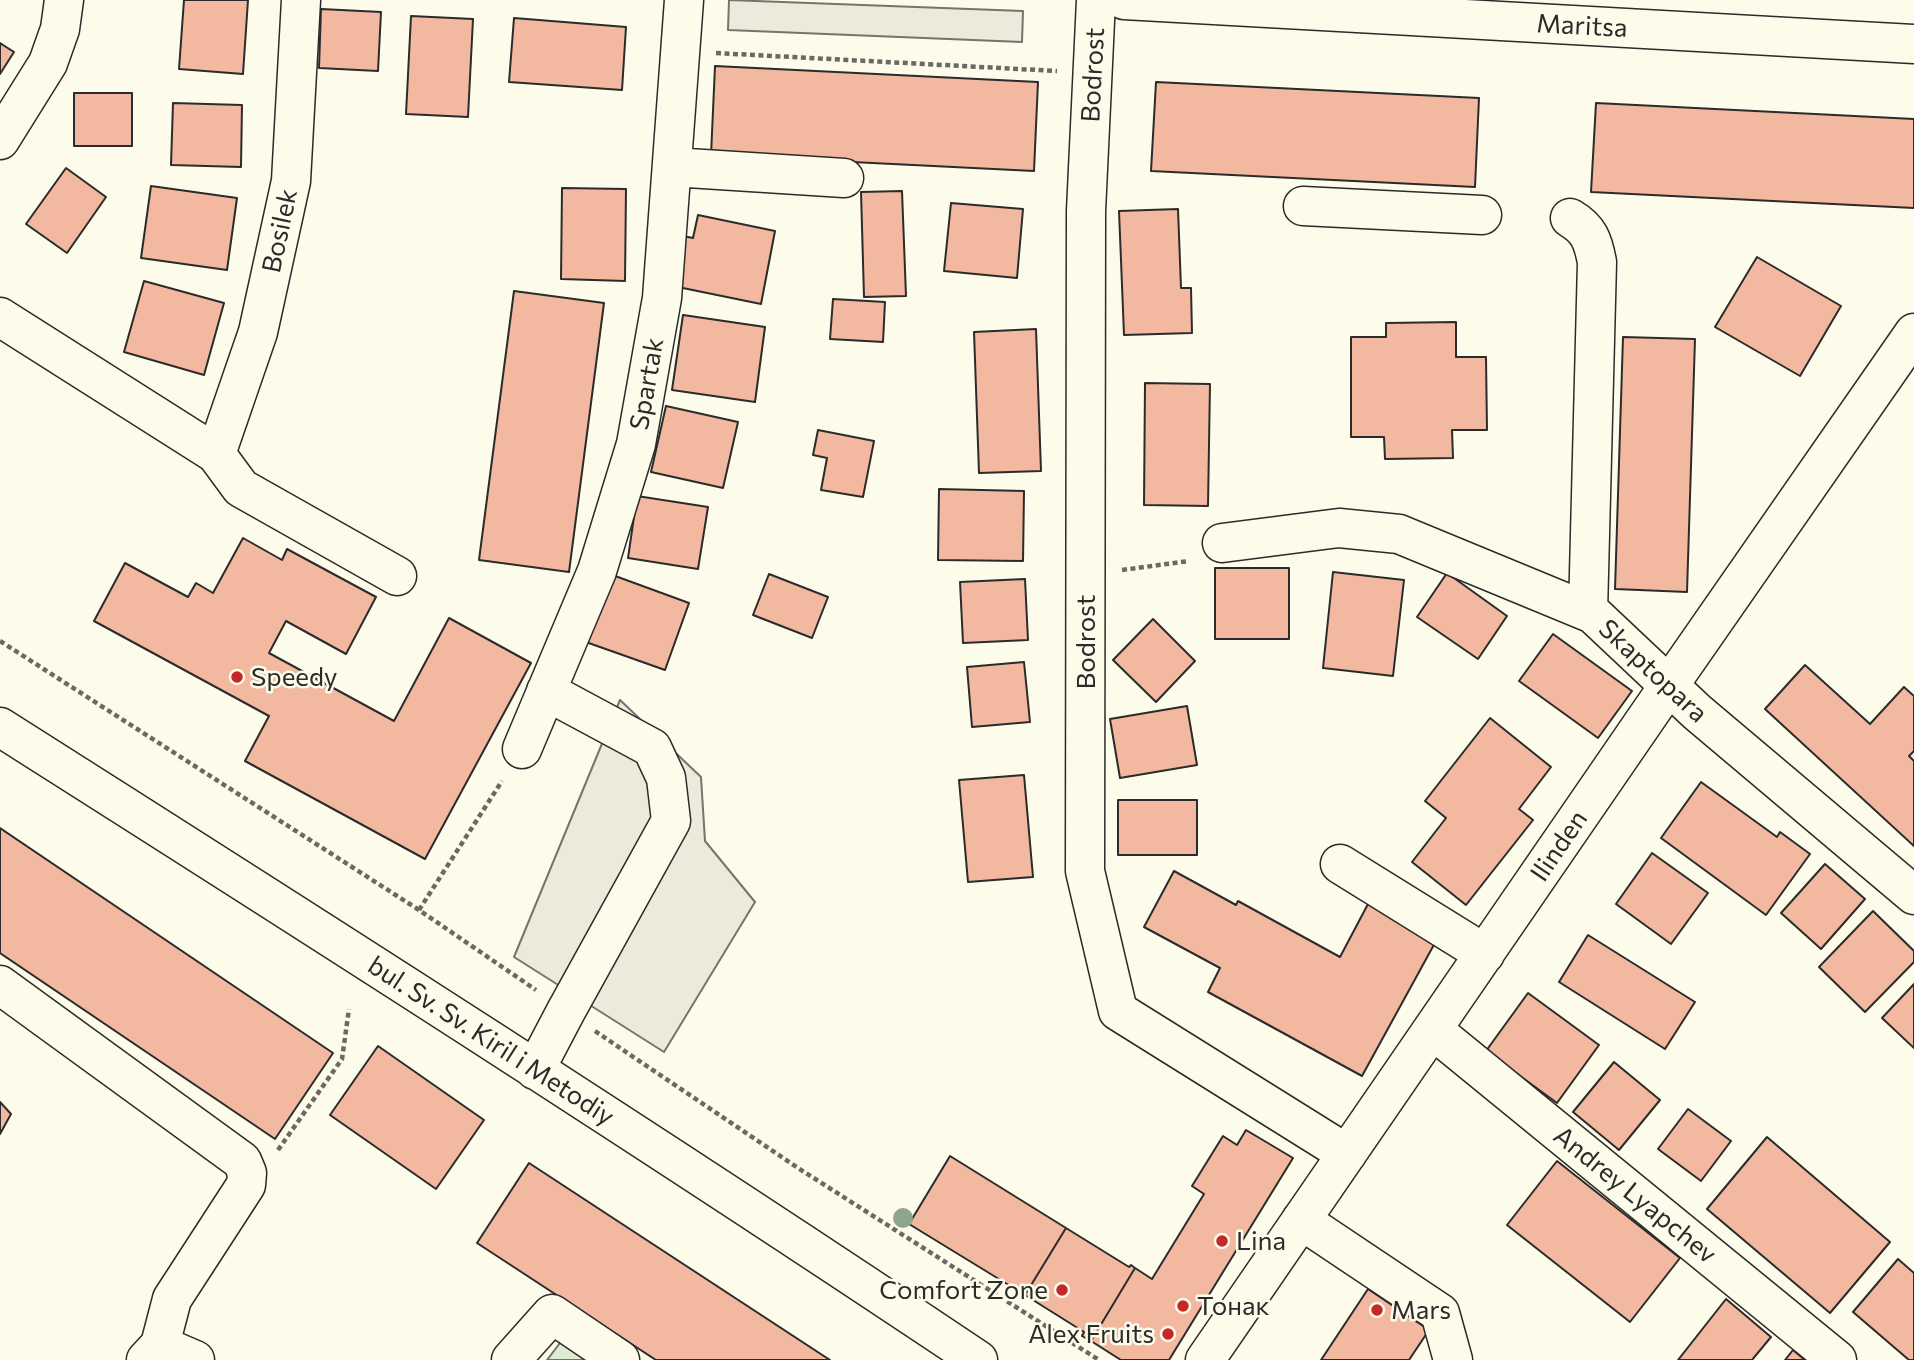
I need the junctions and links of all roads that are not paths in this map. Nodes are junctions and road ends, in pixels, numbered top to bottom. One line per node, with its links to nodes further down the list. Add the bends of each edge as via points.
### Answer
1 (64, 0): 7 (street, via 48,63)
2 (301, 0): 15 (street, Bosilek, via 291,181 258,332)
3 (684, 0): 8 (street, Spartak)
4 (1096, 0): 29 (street, Bodrost, via 1086,211 1086,871 1118,1011)
5 (1124, 0): 6 (street, Maritsa)
6 (1914, 44)
7 (0, 140)
8 (671, 167): 9 (street); 20 (street, Spartak, via 662,298 636,444 597,571)
9 (844, 178)
10 (1303, 206): 11 (street)
11 (1482, 215)
12 (1570, 218): 18 (street, via 1593,240 1597,262)
13 (0, 317): 15 (street)
14 (1914, 333): 19 (street, Ilinden)
15 (216, 454): 17 (street, via 241,488)
16 (1207, 552): 18 (street, Skaptopara, via 1339,528 1399,534)
17 (397, 576)
18 (1588, 612): 19 (street, Skaptopara)
19 (1668, 686): 24 (street, Skaptopara); 25 (street, Ilinden)
20 (546, 691): 22 (street, Spartak); 28 (street, via 652,748 666,778 671,821)
21 (0, 727): 28 (street, bul. Sv. Sv. Kiril i Metodiy)
22 (522, 749)
23 (1340, 864): 25 (street)
24 (1914, 895)
25 (1485, 954): 27 (street, Ilinden)
26 (0, 985): 31 (street, via 242,1161 246,1185 172,1298)
27 (1433, 1030): 29 (street, Ilinden); 38 (street, Andrey Lyapchev)
28 (536, 1070): 35 (street, bul. Sv. Sv. Kiril i Metodiy)
29 (1347, 1154): 30 (street, Ilinden)
30 (1301, 1220): 36 (street, Ilinden); 37 (street, via 1440,1313)
31 (153, 1352): 32 (street)
32 (195, 1360)
33 (511, 1360): 34 (street, via 552,1314)
34 (620, 1360)
35 (978, 1360)
36 (1205, 1360)
37 (1453, 1360)
38 (1837, 1360)

